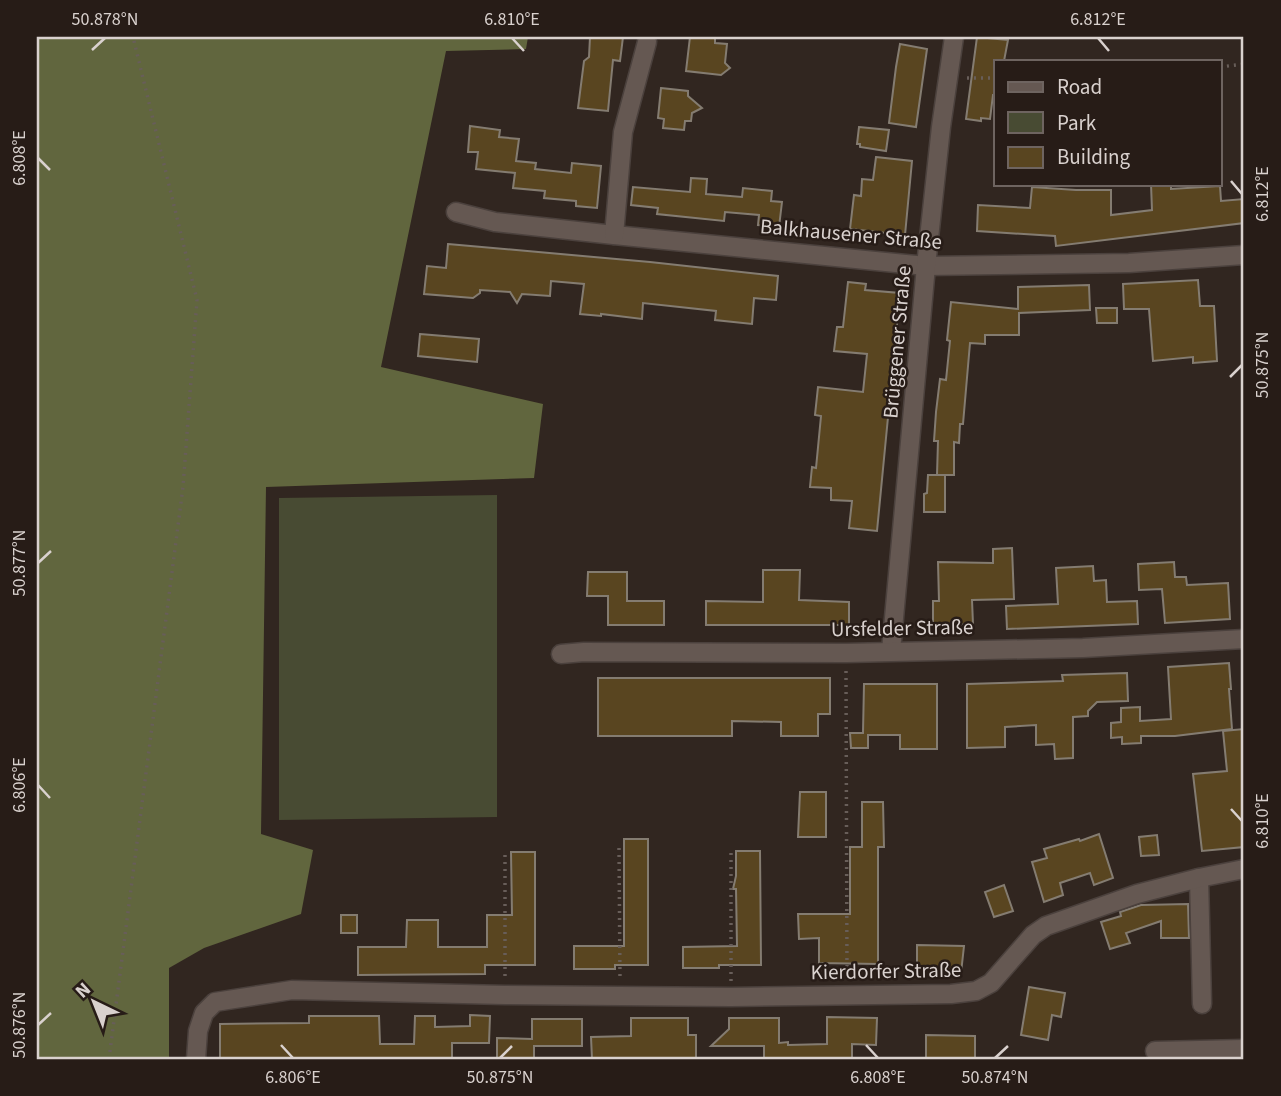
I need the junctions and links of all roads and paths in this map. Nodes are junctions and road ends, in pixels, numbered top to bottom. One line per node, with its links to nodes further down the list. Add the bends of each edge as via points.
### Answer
1 (132, 37): 28 (path, via 197,300 183,487)
2 (954, 37): 6 (street, Brüggener Straße)
3 (647, 42): 9 (street, via 623,132)
4 (1244, 64): 5 (path)
5 (1222, 68)
6 (947, 78): 7 (path); 11 (street, Brüggener Straße)
7 (994, 78)
8 (456, 212): 9 (street, Balkhausener Straße, via 495,222)
9 (614, 236): 11 (street, Balkhausener Straße)
10 (1244, 255): 11 (street, Balkhausener Straße, via 1129,263)
11 (926, 266): 13 (street, Brüggener Straße)
12 (1244, 639): 13 (street, Ursfelder Straße, via 1083,648)
13 (891, 651): 14 (street, Ursfelder Straße)
14 (846, 653): 15 (street, Ursfelder Straße); 22 (path)
15 (561, 654)
16 (619, 848): 23 (path)
17 (731, 852): 24 (path)
18 (505, 855): 21 (path)
19 (1244, 869): 20 (street, Kierdorfer Straße)
20 (1199, 878): 22 (street, Kierdorfer Straße, via 1046,926 991,983 976,991); 25 (street)
21 (505, 995): 23 (street, Kierdorfer Straße); 29 (street, Kierdorfer Straße, via 292,990 215,1002 204,1013)
22 (847, 995): 24 (street, Kierdorfer Straße)
23 (620, 996): 24 (street, Kierdorfer Straße)
24 (731, 997)
25 (1202, 1004)
26 (1244, 1049): 27 (street)
27 (1155, 1051)
28 (109, 1059)
29 (196, 1059)

